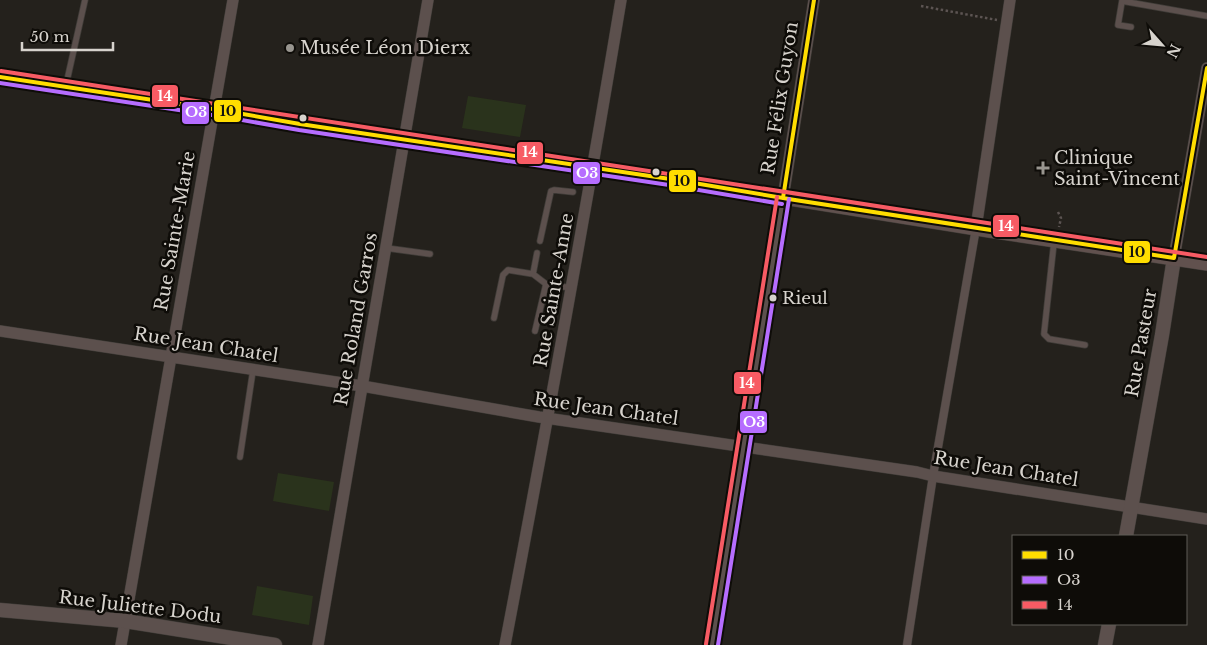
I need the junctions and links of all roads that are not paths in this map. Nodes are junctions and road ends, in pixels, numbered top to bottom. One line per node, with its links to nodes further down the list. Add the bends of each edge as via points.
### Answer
1 (85, 0): 11 (lane)
2 (233, 0): 12 (street, Rue Sainte-Marie)
3 (428, 0): 13 (street, Rue Roland Garros)
4 (621, 0): 14 (street, Rue Sainte-Anne)
5 (814, 0): 16 (street, Rue Félix Guyon)
6 (1010, 0): 17 (street)
7 (1207, 16): 8 (lane, via 1122,1 1118,25)
8 (1132, 28)
9 (1207, 68): 23 (street, Rue Pasteur)
10 (0, 79): 11 (main road)
11 (66, 87): 12 (main road)
12 (213, 109): 13 (main road); 32 (street, Rue Sainte-Marie)
13 (405, 139): 14 (main road); 20 (street, Rue Roland Garros)
14 (593, 168): 16 (main road); 27 (street, Rue Sainte-Anne)
15 (572, 192): 19 (lane, via 551,191)
16 (783, 198): 17 (main road); 36 (street, Rue Félix Guyon)
17 (976, 228): 18 (main road); 38 (street)
18 (1055, 234): 23 (main road); 31 (lane, via 1044,334 1049,339)
19 (540, 241)
20 (386, 248): 22 (lane); 34 (street, Rue Roland Garros)
21 (538, 253): 25 (lane)
22 (430, 254)
23 (1174, 258): 24 (main road); 39 (street, Rue Pasteur)
24 (1207, 263)
25 (533, 274): 26 (lane); 28 (lane, via 505,272)
26 (546, 284): 27 (lane); 30 (lane)
27 (571, 288): 35 (street, Rue Sainte-Anne)
28 (494, 318)
29 (0, 331): 32 (street, Rue Jean Chatel)
30 (535, 331)
31 (1085, 345)
32 (171, 358): 33 (street, Rue Jean Chatel); 43 (street, Rue Sainte-Marie)
33 (253, 370): 34 (street, Rue Jean Chatel); 37 (lane)
34 (362, 386): 35 (street, Rue Jean Chatel); 47 (street, Rue Roland Garros)
35 (548, 417): 36 (street, Rue Jean Chatel); 48 (street, Rue Sainte-Anne)
36 (744, 447): 38 (street, Rue Jean Chatel); 49 (street, Rue Félix Guyon)
37 (240, 457)
38 (933, 476): 39 (street, Rue Jean Chatel); 50 (street)
39 (1131, 506): 40 (street, Rue Jean Chatel); 41 (street, Rue Pasteur)
40 (1207, 519)
41 (1126, 535)
42 (0, 610): 43 (street, Rue Juliette Dodu)
43 (125, 621): 45 (street, Rue Sainte-Marie); 46 (street, Rue Juliette Dodu)
44 (1109, 625): 51 (street)
45 (121, 645)
46 (275, 645)
47 (318, 645)
48 (506, 645)
49 (712, 645)
50 (907, 645)
51 (1105, 645)

